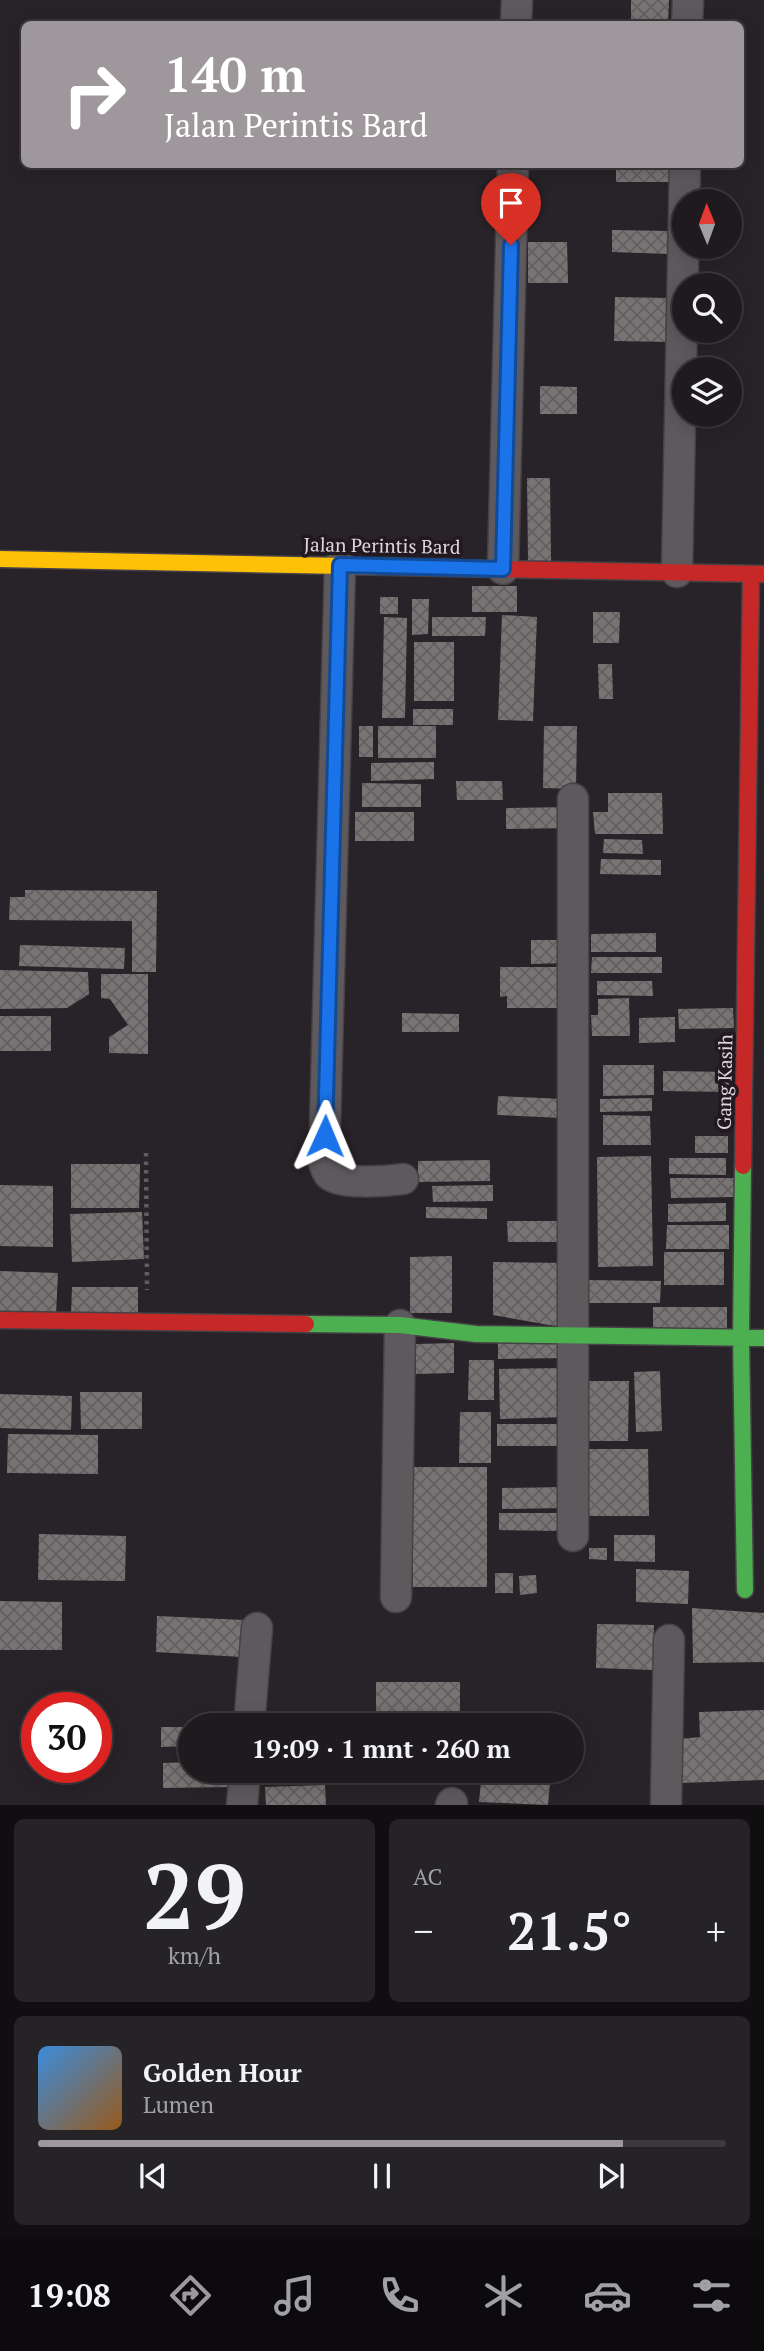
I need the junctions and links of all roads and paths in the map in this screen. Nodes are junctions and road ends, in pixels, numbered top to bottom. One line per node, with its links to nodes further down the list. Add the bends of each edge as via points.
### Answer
1 (517, 0): 3 (street)
2 (688, 0): 4 (street)
3 (516, 21)
4 (687, 21)
5 (513, 168): 9 (street)
6 (685, 168): 10 (street)
7 (0, 559): 8 (street, Jalan Perintis Bard)
8 (340, 565): 9 (street, Jalan Perintis Bard); 14 (street, via 324,1163 335,1178)
9 (503, 569): 10 (street, Jalan Perintis Bard)
10 (677, 572): 11 (street, Jalan Perintis Bard)
11 (757, 574): 19 (street, Gang Kasih)
12 (573, 799): 18 (street)
13 (146, 1153): 16 (path)
14 (403, 1179)
15 (0, 1320): 16 (street)
16 (146, 1323): 17 (street)
17 (400, 1325): 18 (street, via 476,1334); 23 (street)
18 (574, 1335): 19 (street); 21 (street)
19 (741, 1338): 20 (street); 22 (street, Gang Kasih)
20 (764, 1338)
21 (573, 1536)
22 (745, 1590)
23 (397, 1597)
24 (257, 1628): 26 (street)
25 (669, 1640): 29 (street)
26 (250, 1713)
27 (244, 1783): 28 (street)
28 (242, 1805)
29 (666, 1805)

